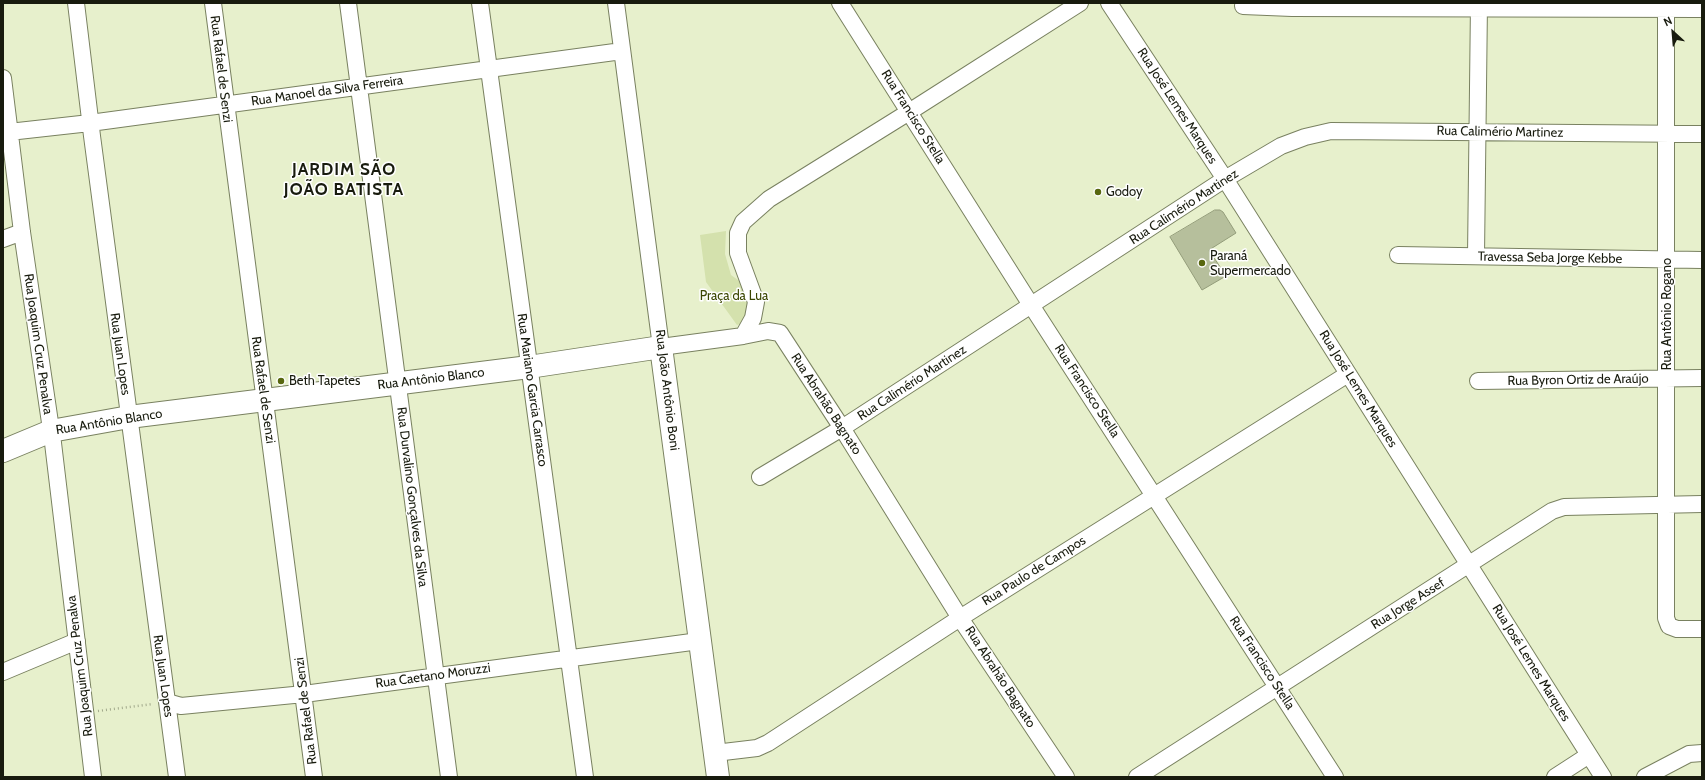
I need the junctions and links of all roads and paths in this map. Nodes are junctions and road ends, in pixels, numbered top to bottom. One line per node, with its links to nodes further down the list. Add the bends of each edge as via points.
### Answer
1 (76, 3): 20 (street, Rua Juan Lopes)
2 (213, 3): 18 (street, Rua Rafael de Senzi)
3 (348, 3): 17 (street, Rua Durvalino Gonçalves da Silva)
4 (480, 3): 15 (street, Rua Mariano Garcia Carrasco)
5 (616, 3): 14 (street, Rua João Antônio Boni)
6 (840, 3): 19 (street, Rua Francisco Stella)
7 (1080, 3): 19 (street)
8 (1109, 3): 25 (street, Rua José Lemes Marques)
9 (1292, 5): 10 (street); 11 (street)
10 (1243, 6)
11 (1479, 6): 12 (street); 22 (street)
12 (1666, 6): 13 (street); 23 (street, Rua Antônio Rogano)
13 (1702, 9)
14 (622, 51): 15 (street, Rua Manoel da Silva Ferreira); 34 (street, Rua João Antônio Boni)
15 (488, 69): 17 (street, Rua Manoel da Silva Ferreira); 35 (street, Rua Mariano Garcia Carrasco)
16 (3, 78): 21 (street, Rua Joaquim Cruz Penalva)
17 (359, 87): 18 (street, Rua Manoel da Silva Ferreira); 40 (street, Rua Durvalino Gonçalves da Silva)
18 (226, 104): 20 (street, Rua Manoel da Silva Ferreira); 41 (street, Rua Rafael de Senzi)
19 (909, 112): 32 (street, Rua Francisco Stella); 33 (street, via 769,199 743,222 738,233 738,253 756,302 754,318)
20 (90, 123): 21 (street, Rua Manoel da Silva Ferreira); 42 (street, Rua Juan Lopes)
21 (9, 132): 26 (street, Rua Joaquim Cruz Penalva)
22 (1476, 132): 23 (street, Rua Calimério Martinez); 25 (street, Rua Calimério Martinez, via 1331,131 1281,146); 29 (street)
23 (1666, 134): 24 (street, Rua Calimério Martinez); 30 (street, Rua Antônio Rogano)
24 (1702, 134)
25 (1225, 179): 32 (street, Rua Calimério Martinez); 36 (street, Rua José Lemes Marques)
26 (22, 232): 27 (street); 44 (street, Rua Joaquim Cruz Penalva)
27 (3, 239)
28 (1398, 256): 29 (street, Travessa Seba Jorge Kebbe)
29 (1476, 256): 30 (street, Travessa Seba Jorge Kebbe)
30 (1667, 260): 31 (street, Travessa Seba Jorge Kebbe); 37 (street, Rua Antônio Rogano)
31 (1702, 260)
32 (1031, 305): 43 (street, Rua Calimério Martinez); 47 (street, Rua Francisco Stella)
33 (743, 336): 34 (street, Rua Antônio Blanco); 43 (street, Rua Abrahão Bagnato, via 768,331 780,333)
34 (661, 347): 35 (street, Rua Antônio Blanco); 54 (street, Rua João Antônio Boni)
35 (530, 367): 40 (street, Rua Antônio Blanco); 55 (street, Rua Mariano Garcia Carrasco)
36 (1348, 374): 47 (street, Rua Paulo de Campos); 50 (street, Rua José Lemes Marques)
37 (1667, 378): 38 (street, Rua Byron Ortiz de Araújo); 39 (street, Rua Byron Ortiz de Araújo); 48 (street, Rua Antônio Rogano)
38 (1702, 378)
39 (1478, 381)
40 (398, 384): 41 (street, Rua Antônio Blanco); 57 (street, Rua Durvalino Gonçalves da Silva)
41 (265, 400): 42 (street, Rua Antônio Blanco); 59 (street, Rua Rafael de Senzi)
42 (129, 417): 44 (street, Rua Antônio Blanco); 60 (street, Rua Juan Lopes)
43 (842, 428): 46 (street, Rua Calimério Martinez); 51 (street, Rua Abrahão Bagnato)
44 (50, 431): 45 (street, Rua Antônio Blanco); 53 (street, Rua Joaquim Cruz Penalva)
45 (3, 451)
46 (760, 477)
47 (1154, 495): 51 (street, Rua Paulo de Campos); 58 (street, Rua Francisco Stella)
48 (1666, 504): 49 (street, Rua Jorge Assef); 50 (street, Rua Jorge Assef, via 1564,507 1552,511); 52 (street, Rua Antônio Rogano, via 1667,624 1677,629)
49 (1702, 504)
50 (1470, 564): 58 (street, Rua Jorge Assef); 64 (street, Rua José Lemes Marques)
51 (960, 618): 62 (street, Rua Paulo de Campos, via 768,743 757,748); 71 (street, Rua Abrahão Bagnato)
52 (1702, 629)
53 (77, 641): 56 (street); 61 (street, Rua Joaquim Cruz Penalva)
54 (699, 641): 55 (street, Rua Caetano Moruzzi); 62 (street, Rua João Antônio Boni)
55 (568, 658): 57 (street, Rua Caetano Moruzzi); 69 (street, Rua Mariano Garcia Carrasco)
56 (3, 672)
57 (436, 676): 59 (street, Rua Caetano Moruzzi); 68 (street, Rua Durvalino Gonçalves da Silva)
58 (1277, 687): 72 (street, Rua Jorge Assef); 73 (street, Rua Francisco Stella)
59 (304, 694): 60 (street, Rua Caetano Moruzzi, via 181,706); 67 (street, Rua Rafael de Senzi)
60 (167, 702): 61 (path); 66 (street, Rua Juan Lopes)
61 (86, 712): 65 (street, Rua Joaquim Cruz Penalva)
62 (715, 753): 70 (street, Rua João Antônio Boni)
63 (1702, 753): 76 (street, via 1688,754)
64 (1589, 755): 74 (street); 75 (street, Rua José Lemes Marques)
65 (93, 777)
66 (177, 777)
67 (314, 777)
68 (449, 777)
69 (585, 777)
70 (718, 777)
71 (1066, 777)
72 (1137, 777)
73 (1335, 777)
74 (1555, 777)
75 (1603, 777)
76 (1646, 777)

